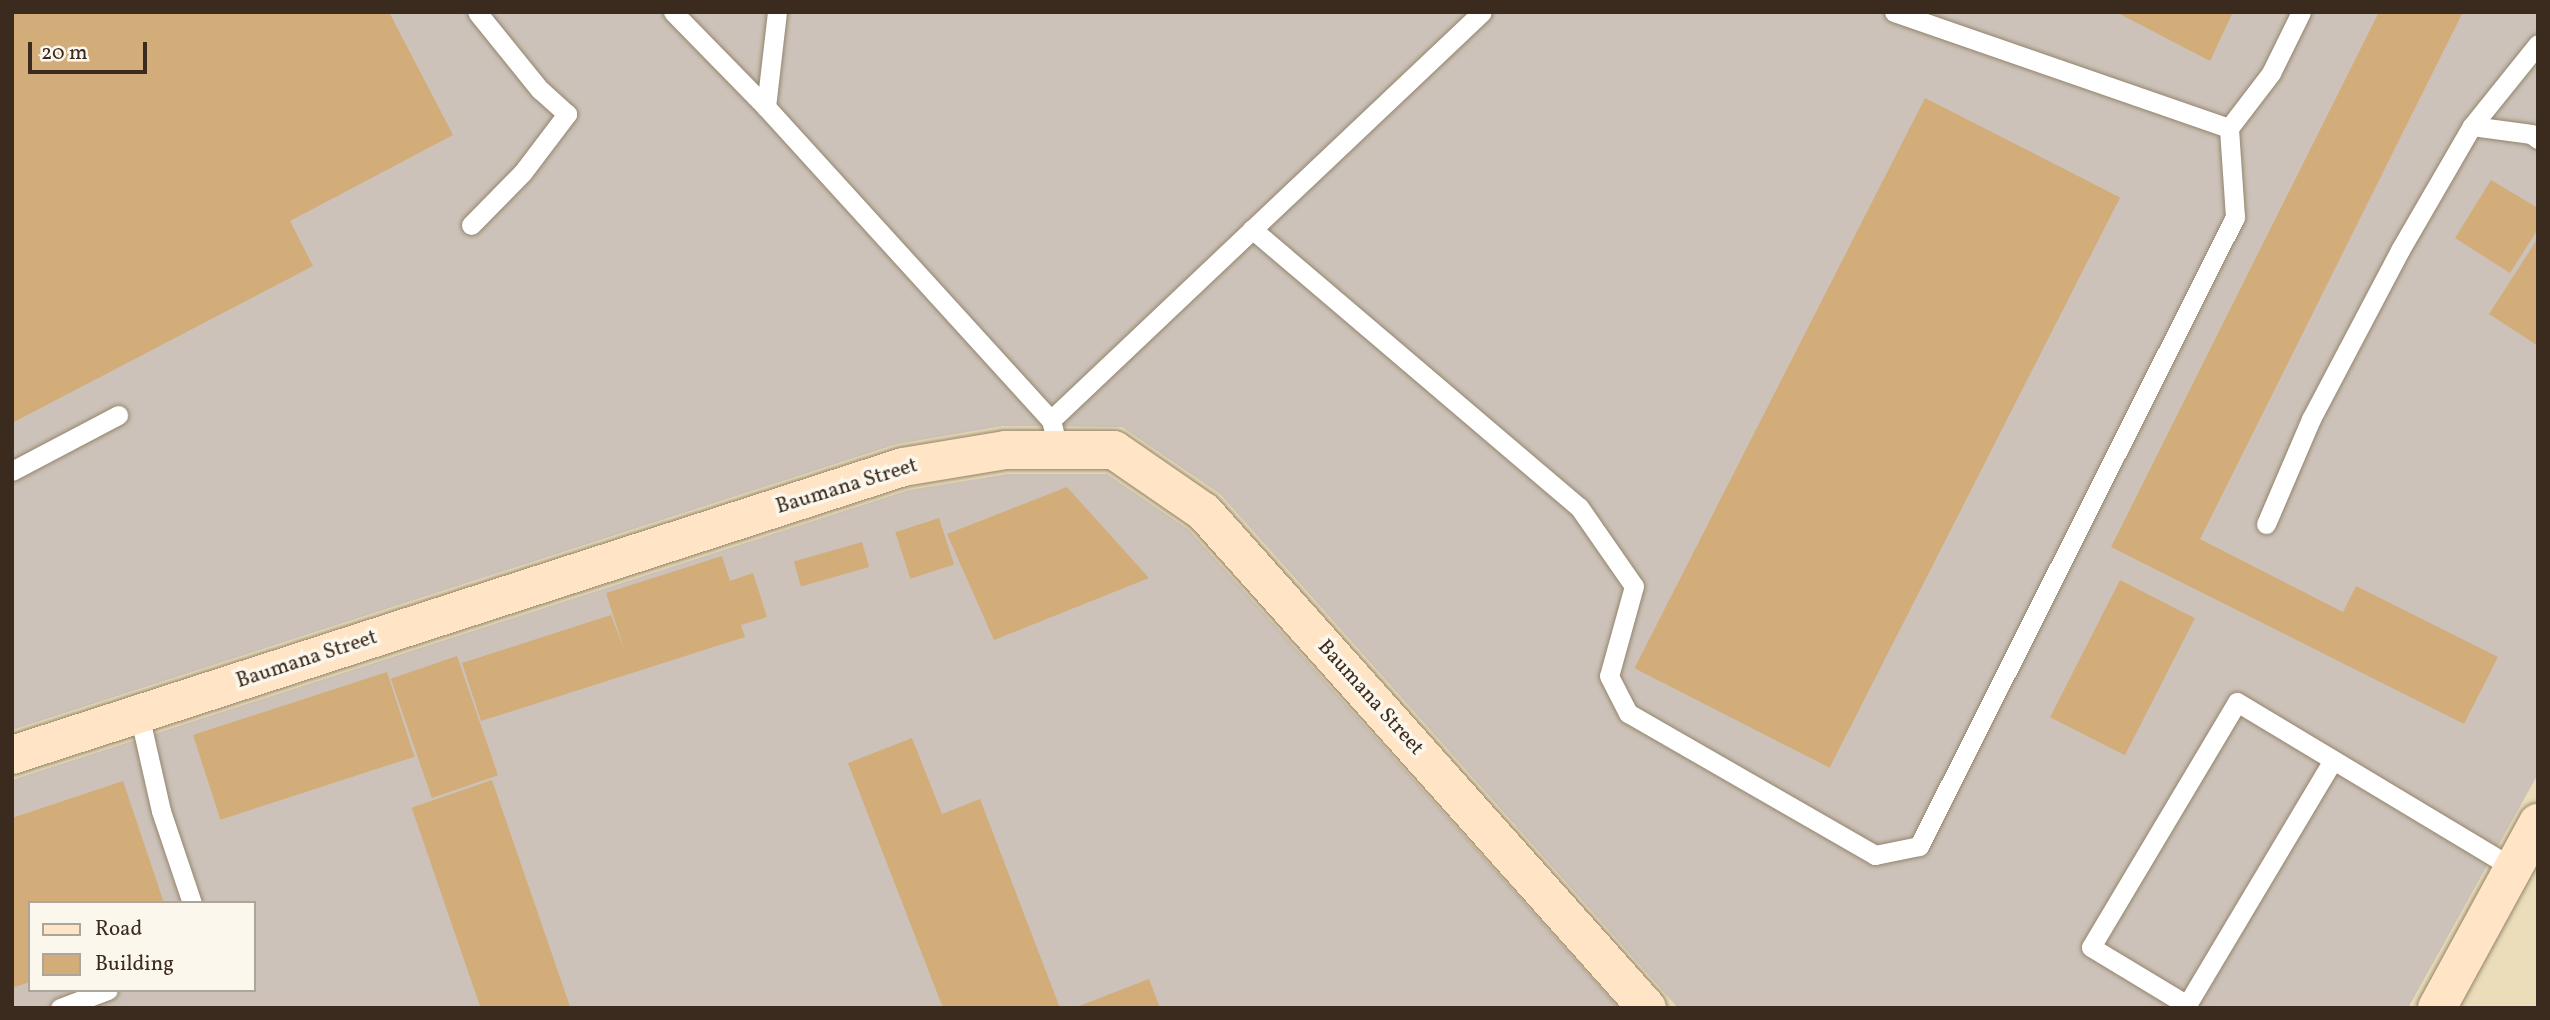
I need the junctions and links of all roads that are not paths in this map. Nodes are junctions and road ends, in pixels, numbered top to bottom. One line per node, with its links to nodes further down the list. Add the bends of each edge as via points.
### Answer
1 (477, 12): 12 (lane, via 540,90 567,114 523,172)
2 (673, 12): 8 (lane)
3 (777, 12): 8 (lane)
4 (1482, 12): 13 (lane)
5 (1894, 12): 10 (lane)
6 (2301, 12): 10 (lane, via 2271,73)
7 (2538, 44): 9 (lane)
8 (766, 107): 15 (lane)
9 (2472, 126): 11 (lane, via 2531,134); 17 (lane, via 2311,419)
10 (2229, 128): 13 (lane, via 2235,217 1920,846 1875,855 1628,713 1609,676 1634,586 1579,507)
11 (2538, 139)
12 (471, 225)
13 (1252, 229): 15 (lane)
14 (118, 415): 16 (lane)
15 (1055, 435): 18 (main road, Baumana Street, via 1006,450 903,467); 26 (main road, Baumana Street, via 1114,450 1204,512)
16 (12, 471)
17 (2266, 524)
18 (139, 714): 19 (main road, Baumana Street); 23 (lane, via 161,811)
19 (12, 755)
20 (2333, 760): 20 (lane, via 2237,702 2091,947 2187,1005); 22 (lane)
21 (2538, 823): 22 (main road)
22 (2513, 868): 27 (main road)
23 (191, 901)
24 (103, 992): 25 (lane)
25 (60, 1008)
26 (1647, 1008)
27 (2437, 1008)

